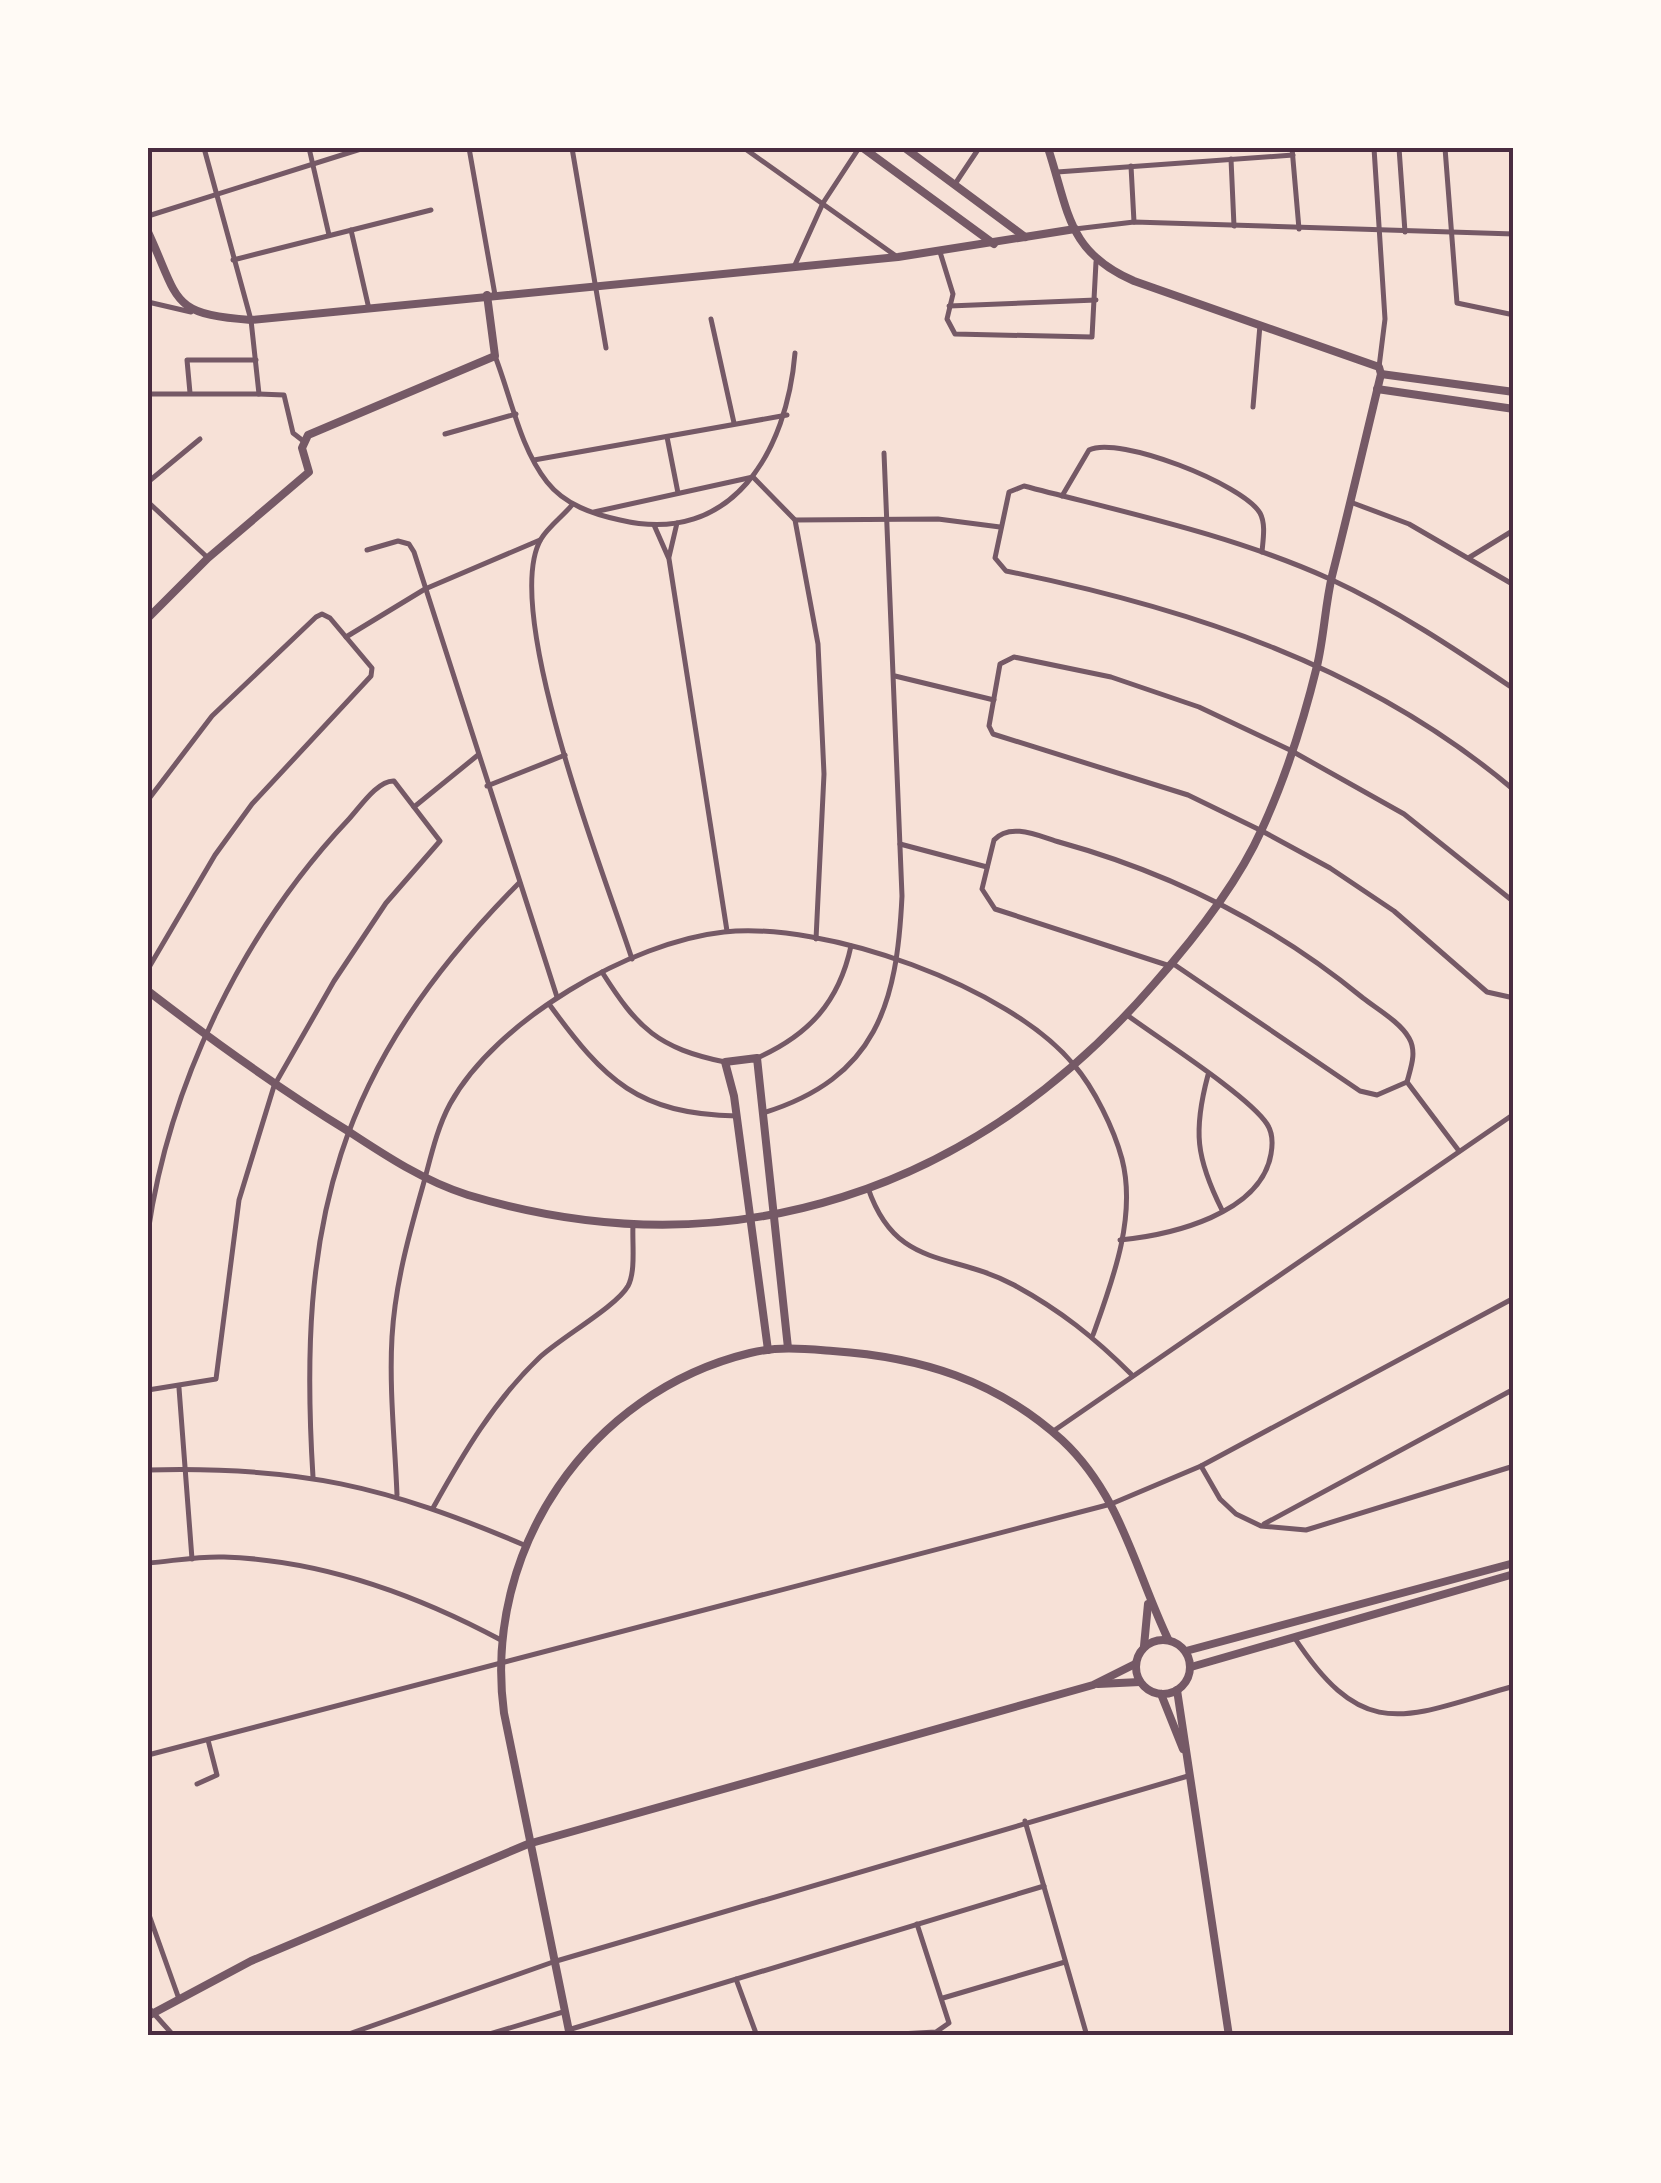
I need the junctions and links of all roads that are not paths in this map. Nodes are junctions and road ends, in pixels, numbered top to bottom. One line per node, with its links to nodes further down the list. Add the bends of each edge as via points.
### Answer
1 (204, 148): 20 (street)
2 (310, 148): 16 (street)
3 (364, 148): 16 (street)
4 (469, 148): 43 (street)
5 (572, 148): 42 (street)
6 (744, 148): 21 (street)
7 (861, 148): 21 (street); 36 (street)
8 (904, 148): 19 (street)
9 (979, 148): 19 (street)
10 (1048, 148): 18 (street)
11 (1374, 148): 29 (street)
12 (1399, 148): 31 (street)
13 (1445, 148): 32 (street)
14 (1293, 151): 15 (street); 27 (street)
15 (1230, 159): 17 (street); 25 (street)
16 (313, 164): 20 (street); 34 (street)
17 (1131, 166): 18 (street); 24 (street)
18 (1056, 172): 26 (street)
19 (955, 184): 35 (street)
20 (216, 194): 23 (street); 39 (street)
21 (822, 203): 38 (street); 41 (street)
22 (431, 210): 28 (street)
23 (148, 216)
24 (1134, 222): 25 (street); 26 (street)
25 (1234, 226): 27 (street)
26 (1075, 229): 35 (street); 40 (street)
27 (1299, 229): 29 (street)
28 (351, 230): 34 (street); 47 (street)
29 (1380, 231): 31 (street); 57 (street)
30 (148, 232): 48 (street)
31 (1405, 232): 32 (street)
32 (1452, 233): 33 (street); 49 (street, via 1456,302)
33 (1514, 234)
34 (329, 235): 39 (street)
35 (1026, 238): 36 (street)
36 (994, 244): 37 (street)
37 (940, 252): 38 (street); 46 (street, via 953,294)
38 (898, 257): 41 (street)
39 (233, 260): 51 (street)
40 (1096, 262): 44 (street); 52 (street)
41 (794, 268): 42 (street)
42 (598, 287): 43 (street); 53 (street)
43 (491, 295): 47 (street); 55 (street)
44 (1096, 300): 46 (street); 46 (street, via 1094,334 1088,338 955,334 948,326)
45 (148, 302): 48 (street)
46 (949, 306)
47 (369, 309): 51 (street)
48 (191, 312): 51 (street)
49 (1514, 315)
50 (711, 319): 67 (street)
51 (251, 320): 56 (street)
52 (1260, 325): 57 (street); 63 (street)
53 (606, 348)
54 (795, 353): 66 (street)
55 (495, 356): 65 (street); 71 (street)
56 (258, 360): 60 (street, via 187,360); 62 (street)
57 (1380, 370): 58 (street); 59 (street)
58 (1377, 389): 64 (street); 79 (street)
59 (1514, 392)
60 (190, 393): 61 (street); 62 (street)
61 (148, 394)
62 (259, 394): 71 (street, via 284,396 293,433)
63 (1253, 407)
64 (1514, 409)
65 (516, 414): 68 (street); 73 (street)
66 (787, 415): 67 (street); 74 (street)
67 (734, 424): 69 (street)
68 (445, 434)
69 (667, 436): 73 (street); 76 (street)
70 (200, 439): 75 (street)
71 (302, 440): 92 (street, via 309,472)
72 (884, 453): 82 (street)
73 (534, 460): 80 (street)
74 (753, 476): 76 (street); 83 (street); 84 (street, via 735,498)
75 (148, 482)
76 (678, 494): 81 (street)
77 (1062, 496): 86 (street, via 1016,487); 90 (street); 90 (street, via 1089,450 1110,444 1214,481 1254,507 1264,524)
78 (148, 502): 92 (street)
79 (1352, 503): 91 (street, via 1410,524); 94 (street)
80 (572, 505): 81 (street); 88 (street)
81 (594, 512): 85 (street)
82 (884, 518): 83 (street); 86 (street); 100 (street)
83 (795, 520): 117 (street, via 819,662 824,774)
84 (677, 523): 85 (street); 93 (street)
85 (654, 525): 93 (street)
86 (1000, 526): 99 (street, via 995,558 1006,570 1174,609)
87 (1514, 530): 91 (street)
88 (540, 540): 96 (street); 105 (street, via 532,581 536,640)
89 (367, 550): 96 (street, via 409,544)
90 (1262, 552): 94 (street)
91 (1470, 557): 95 (street)
92 (208, 558): 97 (street)
93 (669, 560): 116 (street)
94 (1332, 580): 99 (street); 101 (street, via 1449,644)
95 (1514, 585)
96 (425, 589): 98 (street); 104 (street)
97 (148, 618)
98 (346, 637): 108 (street, via 326,615 316,617 212,716); 122 (street, via 372,668 371,676 252,804)
99 (1317, 665): 103 (street); 107 (street, via 1434,729)
100 (893, 676): 102 (street); 111 (street)
101 (1514, 689)
102 (994, 700): 103 (street, via 1000,664 1014,657 1111,676); 110 (street, via 989,726 998,737 1188,795)
103 (1290, 750): 110 (street); 115 (street, via 1404,814)
104 (478, 755): 106 (street); 109 (street)
105 (565, 755): 106 (street); 119 (street)
106 (487, 786): 113 (street)
107 (1514, 790)
108 (148, 800)
109 (414, 807): 129 (street, via 394,782 385,781 326,844 287,895); 135 (street, via 436,831 437,848 365,934)
110 (1262, 831): 114 (street); 126 (street, via 1394,911 1487,992)
111 (900, 844): 112 (street); 120 (street)
112 (987, 866): 114 (street, via 999,834 1030,833 1104,854); 121 (street, via 983,896 995,909)
113 (519, 884): 125 (street); 139 (street, via 466,937 421,999)
114 (1218, 901): 121 (street); 134 (street, via 1314,958 1404,1031 1414,1056)
115 (1514, 902)
116 (728, 931): 117 (street); 119 (street)
117 (816, 939): 118 (street)
118 (852, 946): 120 (street); 130 (street, via 846,971 814,1024)
119 (632, 959): 123 (street)
120 (899, 959): 132 (street, via 983,996); 136 (street, via 887,1010 872,1038 813,1093)
121 (1171, 965): 128 (street); 134 (street, via 1360,1091 1377,1095)
122 (148, 969)
123 (602, 972): 125 (street); 131 (street, via 640,1026 660,1042)
124 (148, 991): 129 (street)
125 (557, 997): 127 (street)
126 (1514, 998)
127 (548, 1004): 138 (street, via 598,1068 636,1096 688,1115); 141 (street, via 453,1099)
128 (1127, 1015): 132 (street); 133 (street)
129 (206, 1036): 135 (street); 147 (street, via 179,1097)
130 (758, 1058): 131 (street); 136 (street)
131 (725, 1062): 138 (street)
132 (1074, 1064): 142 (street, via 986,1129); 148 (street, via 1122,1160)
133 (1208, 1075): 143 (street, via 1198,1141); 143 (street, via 1261,1116 1272,1142 1262,1179)
134 (1407, 1082): 140 (street)
135 (274, 1086): 139 (street); 154 (street, via 239,1200 218,1373 206,1384)
136 (760, 1114): 144 (street)
137 (1514, 1114): 140 (street)
138 (737, 1116): 145 (street)
139 (346, 1130): 141 (street); 162 (street, via 311,1286)
140 (1459, 1151): 153 (street)
141 (425, 1178): 146 (street, via 466,1194); 163 (street, via 402,1258 392,1338)
142 (868, 1188): 144 (street); 150 (street, via 892,1236 1009,1282)
143 (1222, 1210): 148 (street, via 1180,1229)
144 (773, 1218): 145 (street); 151 (street)
145 (751, 1221): 146 (street); 152 (street)
146 (633, 1226): 165 (street, via 630,1282 497,1403)
147 (148, 1232)
148 (1120, 1240): 150 (street, via 1117,1268)
149 (1514, 1298): 158 (street)
150 (1092, 1335): 153 (street)
151 (788, 1348): 152 (street); 157 (street, via 914,1359 980,1386)
152 (768, 1350): 167 (street, via 694,1373 620,1417 581,1455)
153 (1131, 1374): 157 (street)
154 (178, 1388): 156 (street); 160 (street)
155 (1514, 1389): 166 (street)
156 (148, 1390)
157 (1052, 1432): 164 (street)
158 (1201, 1466): 164 (street); 166 (street, via 1220,1499)
159 (1514, 1466): 166 (street, via 1306,1530)
160 (184, 1469): 161 (street); 162 (street); 168 (street)
161 (148, 1470)
162 (313, 1477): 163 (street)
163 (397, 1495): 165 (street)
164 (1111, 1504): 172 (street); 179 (street)
165 (433, 1508): 167 (street)
166 (1261, 1526)
167 (524, 1545): 175 (street)
168 (192, 1559): 169 (street); 175 (street, via 278,1561 378,1586)
169 (148, 1563)
170 (1514, 1563): 177 (street)
171 (1514, 1574): 173 (street)
172 (1149, 1599): 174 (street); 176 (street)
173 (1292, 1635): 180 (street); 183 (street, via 1321,1678 1376,1714 1424,1712)
174 (1168, 1639): 176 (street); 177 (street)
175 (501, 1640): 179 (street)
176 (1144, 1646): 178 (street)
177 (1186, 1652): 180 (street)
178 (1136, 1664): 181 (street); 182 (street)
179 (498, 1666): 186 (street); 192 (street, via 528,1813)
180 (1191, 1667): 184 (street)
181 (1140, 1682): 182 (street); 185 (street)
182 (1093, 1685): 192 (street)
183 (1514, 1686)
184 (1177, 1690): 185 (street); 187 (street)
185 (1160, 1694): 187 (street)
186 (208, 1740): 188 (street); 190 (street, via 217,1775)
187 (1185, 1754): 189 (street)
188 (148, 1755)
189 (1188, 1776): 191 (street); 204 (street)
190 (196, 1784)
191 (1025, 1821): 193 (street); 196 (street)
192 (528, 1844): 196 (street); 200 (street, via 268,1953)
193 (1044, 1886): 195 (street); 197 (street)
194 (148, 1912): 200 (street)
195 (917, 1924): 198 (street); 199 (street)
196 (553, 1962): 202 (street); 206 (street)
197 (1066, 1962): 199 (street); 210 (street)
198 (736, 1979): 203 (street); 208 (street)
199 (944, 1998): 209 (street, via 946,2028)
200 (179, 1999): 201 (street)
201 (149, 2012): 205 (street)
202 (564, 2012): 203 (street); 207 (street)
203 (569, 2033)
204 (1230, 2033)
205 (174, 2036)
206 (344, 2036)
207 (483, 2036)
208 (757, 2036)
209 (862, 2036)
210 (1088, 2036)

